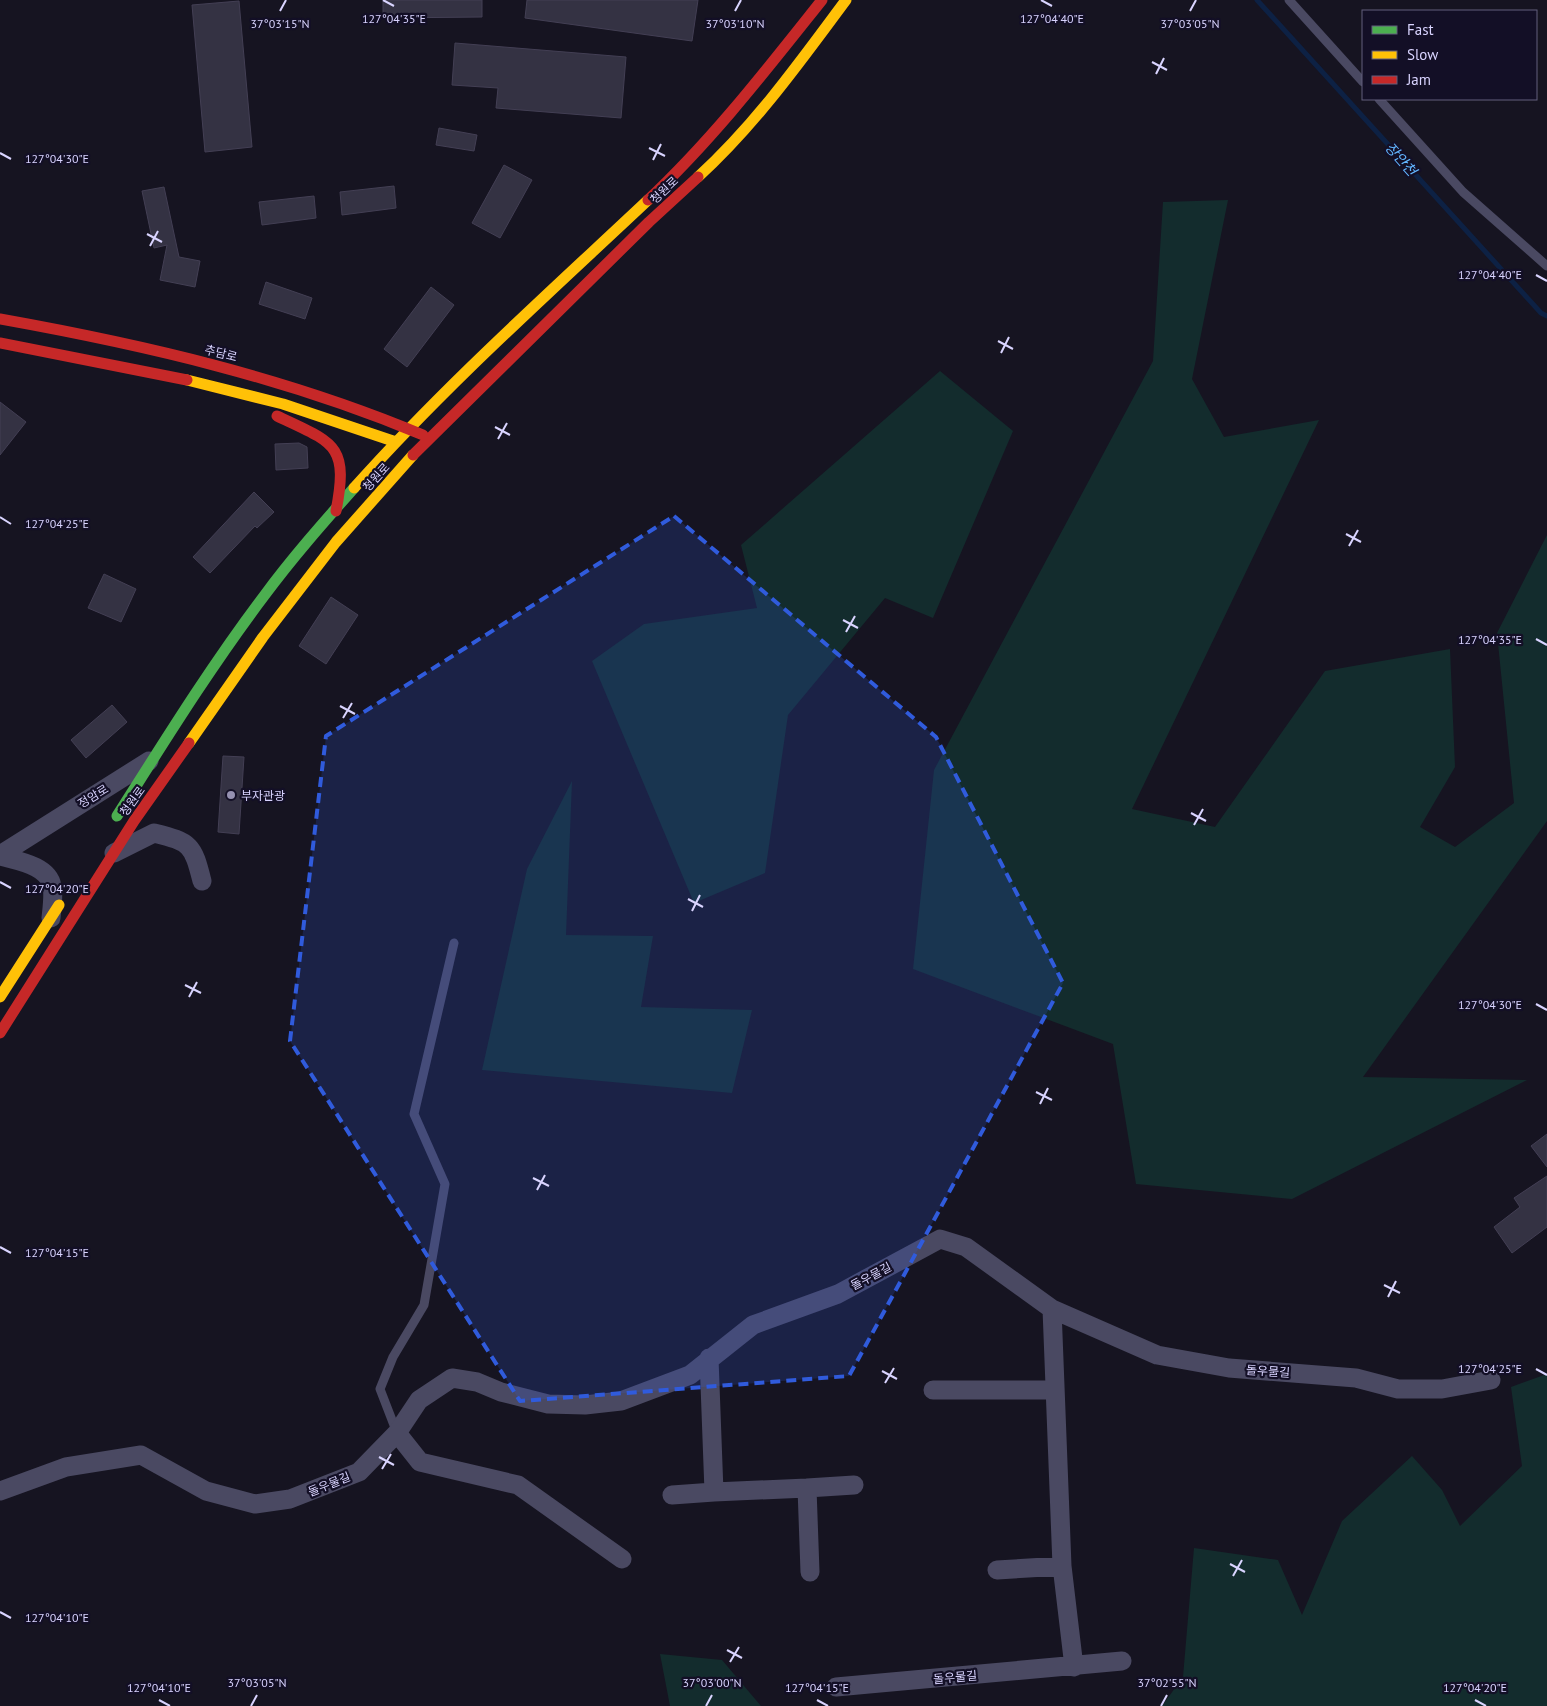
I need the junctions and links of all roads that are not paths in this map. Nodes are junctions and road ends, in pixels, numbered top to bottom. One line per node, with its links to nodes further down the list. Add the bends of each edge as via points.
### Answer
1 (822, 0): 9 (main road, 청원로, via 730,115 674,176)
2 (846, 0): 15 (main road, 청원로, via 772,99 721,156)
3 (1289, 0): 4 (lane)
4 (1362, 81)
5 (1380, 100): 6 (lane, via 1463,192)
6 (1547, 266)
7 (0, 319): 11 (main road, 추담로, via 233,369)
8 (0, 343): 10 (main road)
9 (452, 384): 12 (main road); 14 (main road, 청원로)
10 (216, 386): 16 (main road, via 284,404); 18 (main road, via 326,440 341,462)
11 (336, 401): 13 (main road); 14 (main road, 추담로)
12 (414, 406)
13 (389, 411)
14 (408, 428): 15 (main road, 추담로); 16 (main road, 청원로)
15 (428, 438): 17 (main road, 청원로)
16 (396, 442): 17 (main road); 18 (main road, 청원로)
17 (417, 450): 19 (main road, 청원로, via 336,542 263,637)
18 (336, 511): 20 (main road, 청원로, via 264,596 196,692)
19 (189, 744): 20 (street, 정암로); 22 (main road, 청원로)
20 (157, 756): 21 (main road, 청원로); 23 (street, 정암로)
21 (110, 826)
22 (113, 854): 24 (street, via 154,832 179,839 195,854); 29 (main road, 청원로)
23 (0, 856): 26 (street, via 44,872 52,886)
24 (202, 882)
25 (66, 895): 26 (main road)
26 (51, 918): 28 (main road)
27 (454, 943): 35 (lane, via 414,1114 445,1184 424,1305 393,1357 380,1389)
28 (0, 997)
29 (0, 1033)
30 (1052, 1310): 31 (street, 돌우물길, via 966,1247 940,1239 838,1294 753,1325); 32 (street, 돌우물길, via 1157,1355 1229,1368 1356,1378 1398,1388 1442,1389); 34 (street)
31 (709, 1358): 35 (street, 돌우물길, via 690,1375 630,1398 585,1405 548,1404 477,1382 452,1378 419,1400); 39 (street)
32 (1491, 1380)
33 (934, 1390): 34 (street)
34 (1054, 1390): 42 (street)
35 (398, 1433): 38 (street, 돌우물길, via 359,1472 290,1499 255,1504 206,1491 141,1455 66,1467); 41 (street, via 420,1462 518,1485)
36 (854, 1485): 37 (street)
37 (807, 1488): 39 (street); 44 (street)
38 (0, 1491)
39 (714, 1492): 40 (street)
40 (672, 1495)
41 (622, 1558)
42 (1062, 1566): 43 (street); 46 (street)
43 (997, 1570)
44 (810, 1572)
45 (1122, 1662): 46 (street, 돌우물길)
46 (1074, 1667): 47 (street, 돌우물길)
47 (836, 1687)

